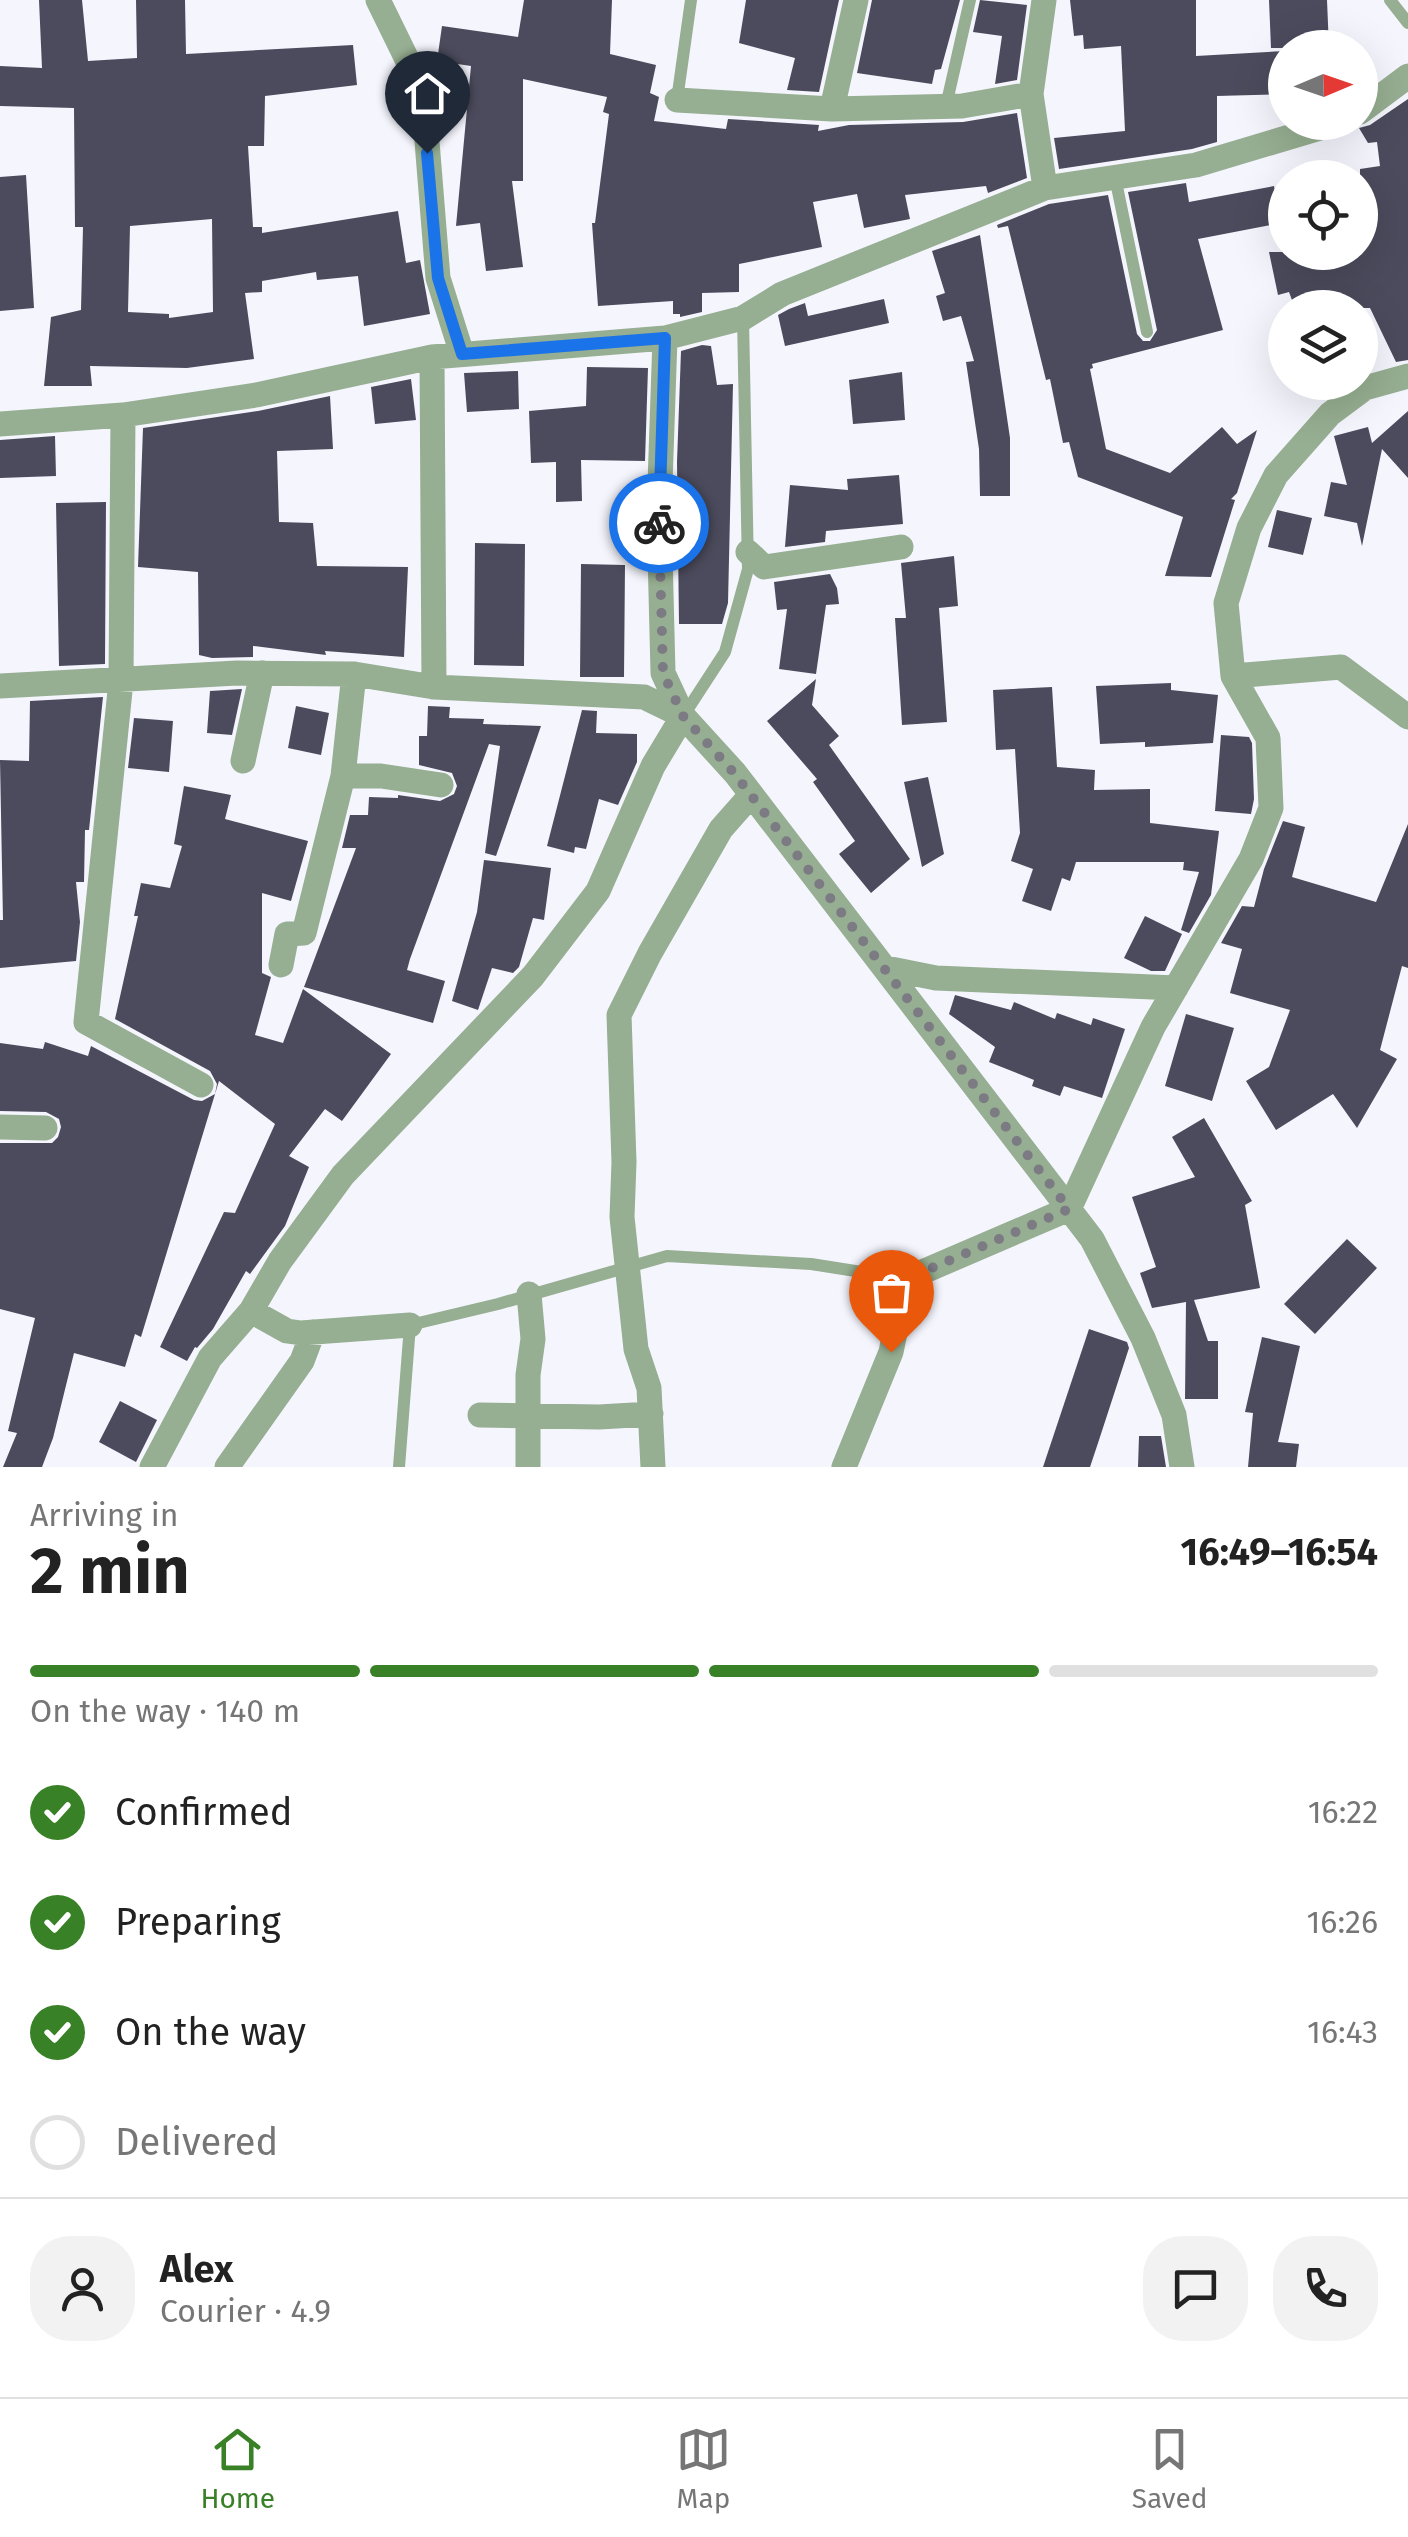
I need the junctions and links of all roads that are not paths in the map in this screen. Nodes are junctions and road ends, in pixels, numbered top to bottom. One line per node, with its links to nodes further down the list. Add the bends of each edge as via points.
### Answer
1 (378, 0): 20 (street, via 423,92 438,278)
2 (691, 0): 11 (lane)
3 (856, 0): 13 (street)
4 (970, 0): 12 (lane)
5 (1044, 0): 9 (street)
6 (1390, 0): 7 (lane)
7 (1408, 23)
8 (1408, 76): 10 (street)
9 (1031, 94): 12 (street); 16 (street)
10 (1378, 98)
11 (678, 100): 13 (street)
12 (946, 106): 13 (street)
13 (832, 109)
14 (1280, 140): 15 (street, via 1196,165)
15 (1115, 177): 16 (street); 18 (lane)
16 (1045, 188): 17 (street, via 782,294)
17 (743, 318): 19 (street); 26 (lane)
18 (1146, 332)
19 (665, 338): 20 (street); 33 (street, via 663,673)
20 (462, 354): 21 (street)
21 (432, 357): 23 (street, via 256,396); 32 (street)
22 (1408, 376): 29 (street, via 1366,388 1330,414 1276,475 1226,603)
23 (123, 414): 24 (street); 30 (street)
24 (0, 424)
25 (901, 547): 26 (street, via 764,567)
26 (748, 552): 33 (lane, via 726,652)
27 (262, 673): 28 (street); 30 (street); 35 (street)
28 (354, 674): 32 (street); 36 (street)
29 (1233, 676): 34 (street, via 1340,667); 41 (street, via 1268,738 1272,808 1251,859)
30 (120, 681): 31 (street); 42 (street, via 86,1022)
31 (0, 686)
32 (434, 687): 33 (street, via 644,697)
33 (683, 716): 38 (street); 49 (street, via 653,766 598,890 532,976 342,1175)
34 (1408, 717)
35 (243, 760)
36 (343, 776): 37 (street); 39 (street, via 304,934 287,934)
37 (441, 786)
38 (752, 795): 40 (street); 46 (street, via 722,829 619,1015)
39 (281, 966)
40 (886, 968): 41 (street, via 936,978); 45 (street)
41 (1176, 988): 45 (street)
42 (200, 1085)
43 (0, 1126): 44 (street)
44 (44, 1128)
45 (1069, 1209): 47 (street); 61 (street, via 1092,1239 1143,1338 1174,1415)
46 (626, 1268): 47 (lane, via 666,1256 811,1264); 48 (lane); 52 (street)
47 (906, 1279): 60 (street, via 891,1352)
48 (528, 1294): 50 (lane); 54 (street)
49 (251, 1311): 51 (street, via 287,1331); 55 (street, via 210,1358)
50 (410, 1325): 51 (street); 57 (lane)
51 (314, 1332): 56 (street, via 302,1361)
52 (651, 1414): 54 (street); 59 (street)
53 (480, 1415): 54 (street)
54 (530, 1417): 58 (street)
55 (152, 1467)
56 (226, 1467)
57 (399, 1467)
58 (528, 1467)
59 (653, 1467)
60 (844, 1467)
61 (1182, 1467)

